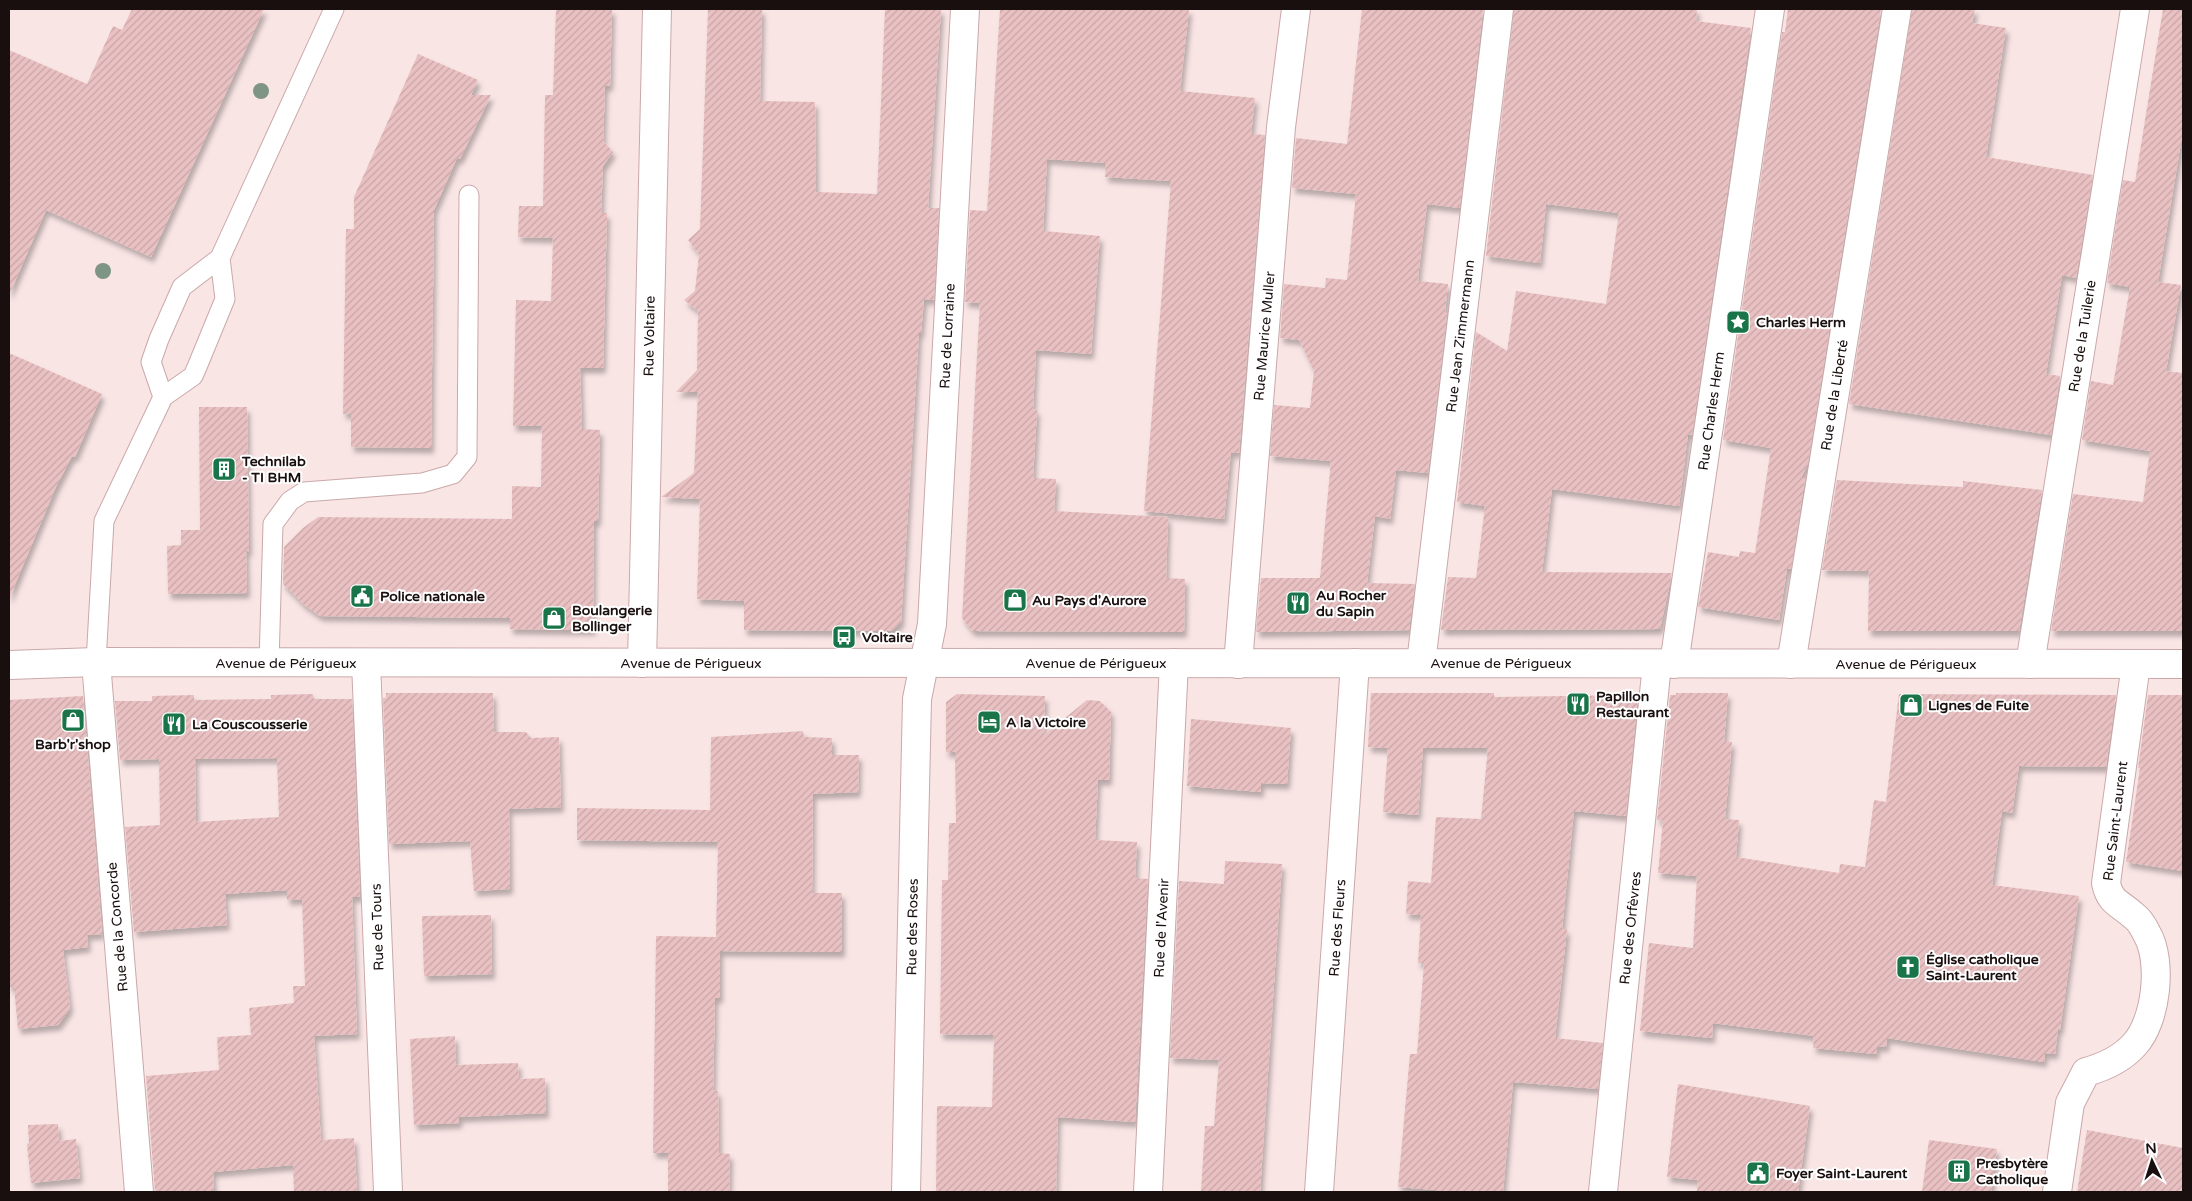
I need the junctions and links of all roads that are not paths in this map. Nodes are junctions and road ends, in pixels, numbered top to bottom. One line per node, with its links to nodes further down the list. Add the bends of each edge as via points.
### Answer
1 (334, 9): 10 (lane)
2 (657, 9): 15 (street, Rue Voltaire)
3 (964, 9): 16 (street, Rue de Lorraine, via 932,624)
4 (1296, 9): 20 (street, Rue Maurice Muller, via 1280,137)
5 (1499, 9): 19 (street, Rue Jean Zimmermann)
6 (1770, 9): 21 (street, Rue Charles Herm)
7 (1897, 9): 22 (street, Rue de la Liberté)
8 (2135, 9): 23 (street, Rue de la Tuilerie)
9 (469, 195): 13 (lane, via 467,457 453,474 422,483 304,492 290,502 273,524)
10 (220, 258): 11 (lane, via 225,299 217,322 193,376); 11 (lane, via 182,287 150,362)
11 (163, 397): 12 (lane, via 104,521)
12 (96, 662): 13 (street, Avenue de Périgueux); 26 (street, Avenue de Périgueux); 27 (street, Rue de la Concorde)
13 (269, 663): 14 (street, Avenue de Périgueux)
14 (366, 663): 15 (street, Avenue de Périgueux); 28 (street, Rue de Tours)
15 (642, 663): 16 (street, Avenue de Périgueux)
16 (924, 663): 17 (street, Avenue de Périgueux); 29 (street, Rue des Roses, via 917,699)
17 (1174, 663): 20 (street, Avenue de Périgueux); 30 (street, Rue de l'Avenir)
18 (1354, 663): 19 (street, Avenue de Périgueux); 20 (street, Avenue de Périgueux); 31 (street, Rue des Fleurs)
19 (1421, 663): 21 (street, Avenue de Périgueux)
20 (1238, 664)
21 (1666, 664): 22 (street, Avenue de Périgueux); 32 (street, Rue des Orfèvres)
22 (1791, 664): 23 (street, Avenue de Périgueux)
23 (2030, 664): 24 (street, Avenue de Périgueux)
24 (2136, 664): 25 (street, Avenue de Périgueux); 33 (street, Rue Saint-Laurent, via 2106,882 2109,896 2136,917 2149,937 2155,989 2146,1026 2136,1044 2109,1065 2086,1072 2070,1104)
25 (2183, 664)
26 (9, 665)
27 (138, 1192)
28 (388, 1192)
29 (906, 1192)
30 (1148, 1192)
31 (1319, 1192)
32 (1604, 1192)
33 (2057, 1192)

